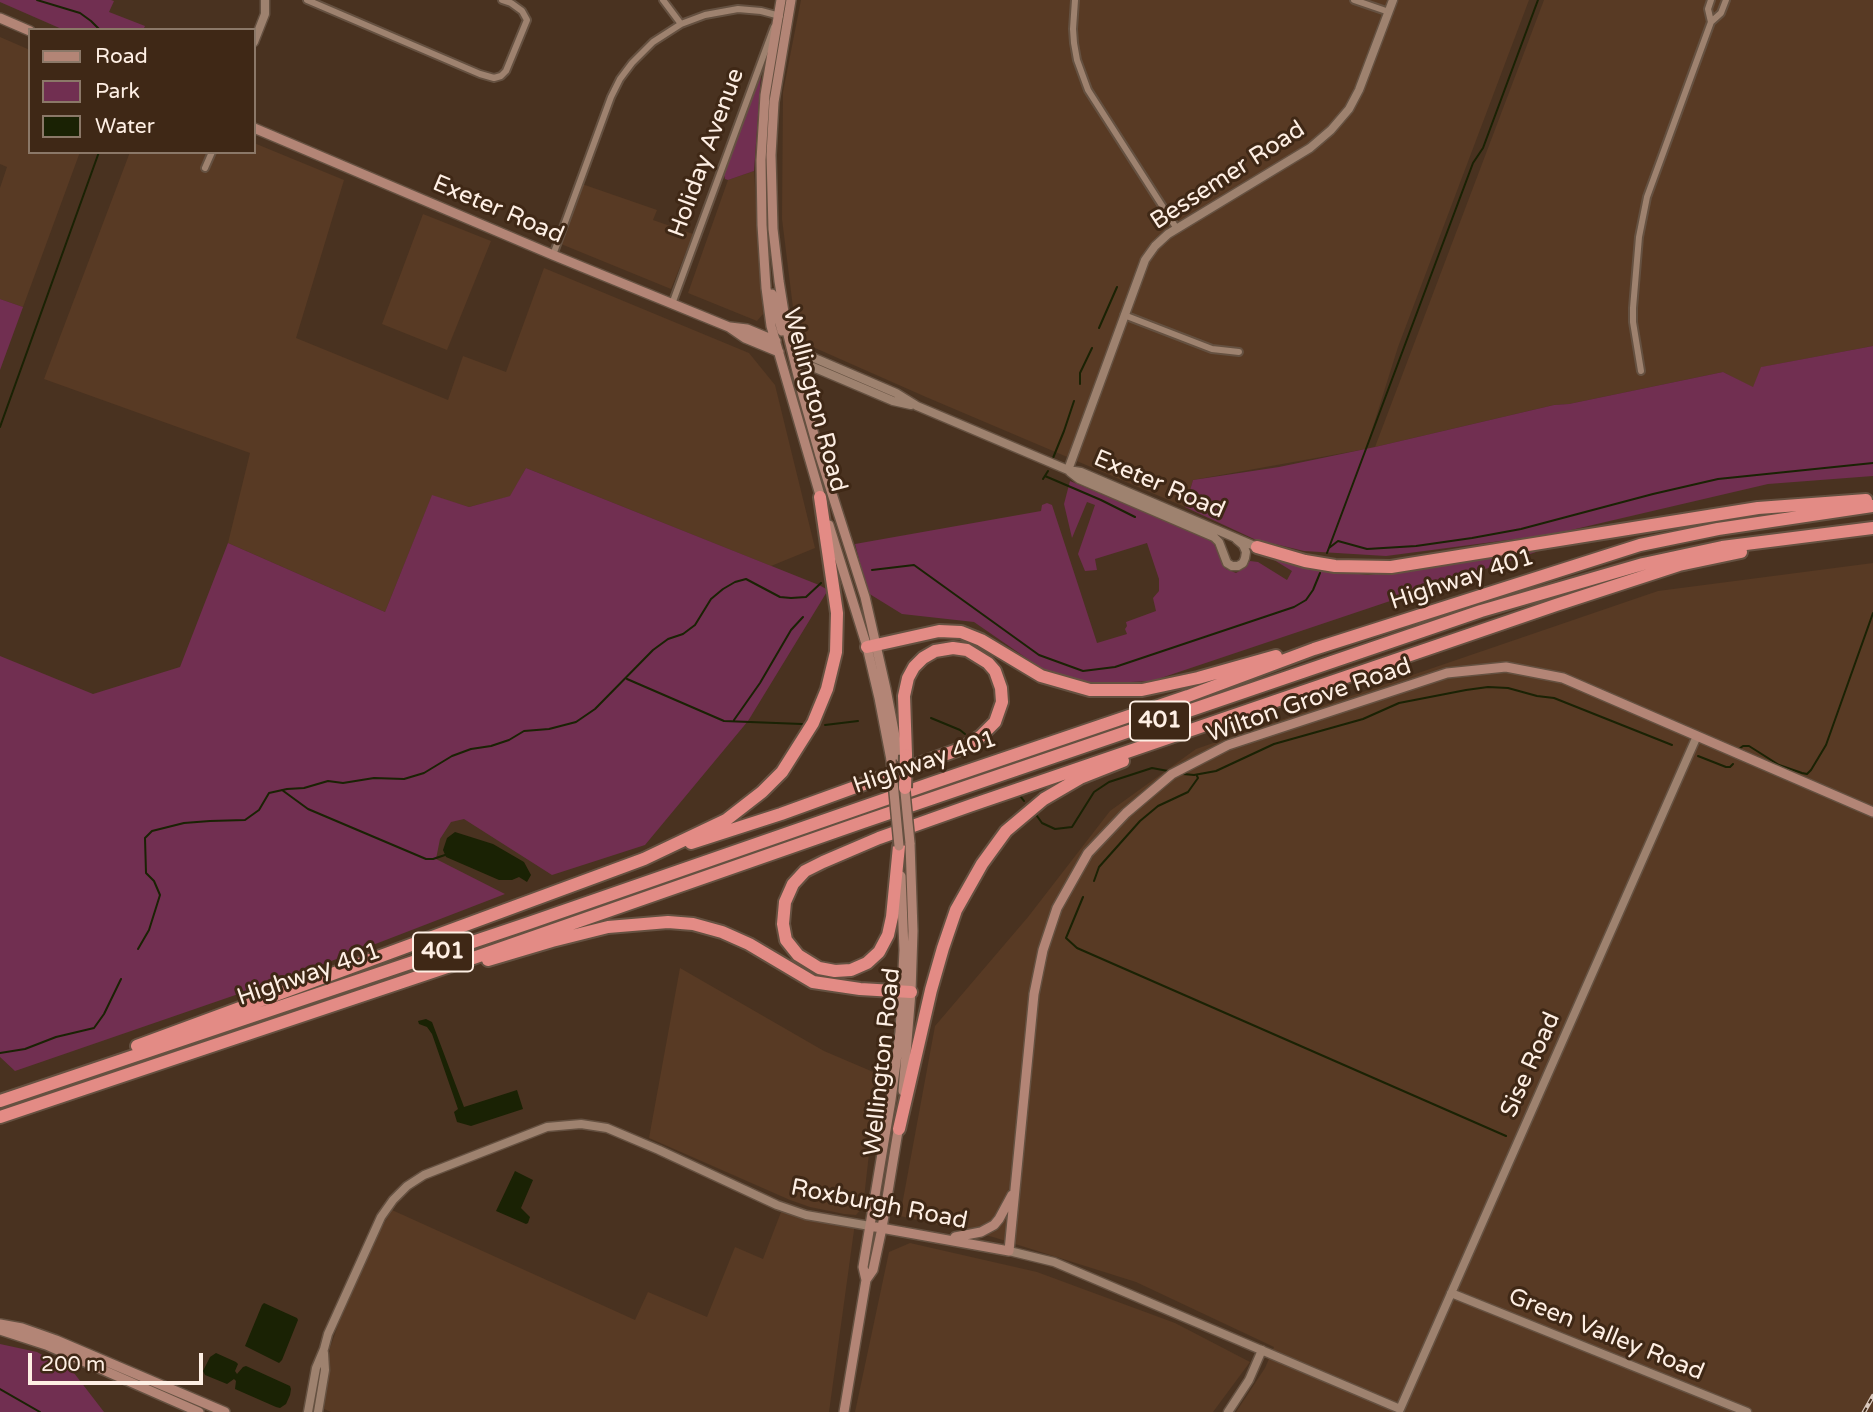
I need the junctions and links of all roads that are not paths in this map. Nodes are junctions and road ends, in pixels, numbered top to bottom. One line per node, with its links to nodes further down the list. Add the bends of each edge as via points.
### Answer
1 (265, 0): 18 (street)
2 (307, 0): 3 (street, via 494,78 506,71 527,20 522,10)
3 (502, 0)
4 (663, 0): 16 (street)
5 (781, 0): 13 (main road, Wellington Road)
6 (791, 0): 13 (main road, Wellington Road)
7 (1075, 0): 22 (street, via 1074,43 1088,90)
8 (1354, 0): 12 (street)
9 (1393, 0): 12 (street, Bessemer Road)
10 (1711, 0): 15 (street)
11 (1726, 0): 15 (street)
12 (1389, 12): 22 (street, Bessemer Road, via 1354,100 1331,130 1310,148)
13 (783, 16): 16 (street, via 738,9); 24 (main road, Wellington Road, via 765,94 761,160); 25 (street, Holiday Avenue); 29 (main road, Wellington Road, via 771,160 774,233)
14 (0, 18): 17 (main road)
15 (1711, 22): 33 (street, via 1654,174 1639,234 1633,322)
16 (681, 24): 23 (street, via 653,42 620,79)
17 (28, 30)
18 (256, 37)
19 (256, 129): 23 (main road, Exeter Road)
20 (211, 154): 21 (street)
21 (205, 168)
22 (1177, 229): 26 (street, Bessemer Road, via 1145,260)
23 (553, 255): 25 (main road, Exeter Road)
24 (765, 267): 28 (main road, Wellington Road); 29 (main road)
25 (672, 304): 27 (main road, Exeter Road)
26 (1124, 315): 31 (street, via 1212,349); 35 (street, Bessemer Road)
27 (729, 327): 28 (main road, Exeter Road); 30 (main road, Exeter Road)
28 (775, 340): 29 (main road, Exeter Road); 30 (main road, Wellington Road)
29 (789, 347): 32 (main road, Wellington Road); 34 (street, Exeter Road)
30 (778, 352): 32 (main road, Exeter Road); 36 (main road, Wellington Road)
31 (1239, 352)
32 (794, 359): 34 (street, Exeter Road, via 893,401); 43 (main road, Wellington Road, via 864,597)
33 (1641, 371)
34 (917, 406): 35 (street, Exeter Road)
35 (1068, 470): 40 (street, Exeter Road); 40 (street, Exeter Road, via 1079,479 1214,537 1232,566 1238,566 1246,552)
36 (820, 497): 43 (main road, Wellington Road); 51 (highway, via 837,613 836,652 813,723 782,772 762,792 726,820)
37 (1873, 499): 42 (highway, via 1758,508 1391,567 1335,566)
38 (1873, 506): 44 (highway, Highway 401 / 401, via 1640,545)
39 (1873, 528): 41 (highway, Highway 401 / 401)
40 (1235, 538): 42 (street, Exeter Road)
41 (1779, 540): 45 (highway, via 1766,547 1679,565); 52 (highway, Highway 401 / 401, via 1643,564 1481,611)
42 (1257, 547)
43 (871, 646): 44 (highway, via 939,631 961,632 1041,676 1090,690 1142,690); 47 (main road, Wellington Road, via 879,698)
44 (1314, 649): 54 (highway, Highway 401 / 401, via 529,923)
45 (1198, 727): 50 (highway, via 879,838 805,871 785,902 783,924 786,940 798,955 819,968 835,971 851,970 879,952 888,935); 57 (highway, via 1080,778 1044,799 1006,831 956,910 931,990)
46 (1697, 736): 49 (main road, Wilton Grove Road); 58 (main road, Wilton Grove Road, via 1563,678 1506,667 1434,677 1228,745 1172,774 1088,853 1057,908 1037,973); 64 (street, Sise Road)
47 (899, 757): 48 (highway, bridge); 50 (main road, Wellington Road, bridge); 51 (highway, via 904,696 914,667 935,651 953,648 967,650 988,663 995,671 1002,702 995,722 963,748)
48 (905, 788): 50 (main road, bridge)
49 (1873, 813)
50 (905, 844): 53 (main road)
51 (644, 859): 54 (highway, via 108,1057)
52 (459, 963): 53 (highway, via 485,961 608,927 668,922 722,932 814,982); 56 (highway, Highway 401 / 401)
53 (907, 991): 57 (main road, Wellington Road); 59 (main road)
54 (94, 1069): 55 (highway, Highway 401 / 401)
55 (0, 1101)
56 (0, 1117)
57 (899, 1129): 60 (main road, Wellington Road)
58 (1016, 1189): 61 (main road, via 994,1225); 62 (main road, Wilton Grove Road)
59 (870, 1226): 60 (main road, Roxburgh Road); 63 (main road, via 863,1267); 67 (street, Roxburgh Road, via 777,1205 607,1128 581,1124 547,1127 424,1175 407,1186 386,1209)
60 (882, 1228): 61 (main road, Roxburgh Road); 63 (main road, Wellington Road, via 873,1270)
61 (946, 1239): 62 (main road, Roxburgh Road)
62 (1009, 1251): 68 (street, Roxburgh Road, via 1054,1262)
63 (866, 1280): 74 (main road)
64 (1451, 1293): 69 (street, Sise Road); 76 (street, Green Valley Road)
65 (0, 1324): 71 (main road, via 57,1340)
66 (0, 1330): 70 (main road, via 46,1345)
67 (324, 1349): 72 (street, Roxburgh Road); 73 (street, Roxburgh Road)
68 (1262, 1350): 69 (street, Roxburgh Road); 75 (street)
69 (1400, 1409)
70 (199, 1412)
71 (225, 1412)
72 (308, 1412)
73 (318, 1412)
74 (844, 1412)
75 (1228, 1412)
76 (1747, 1412)

